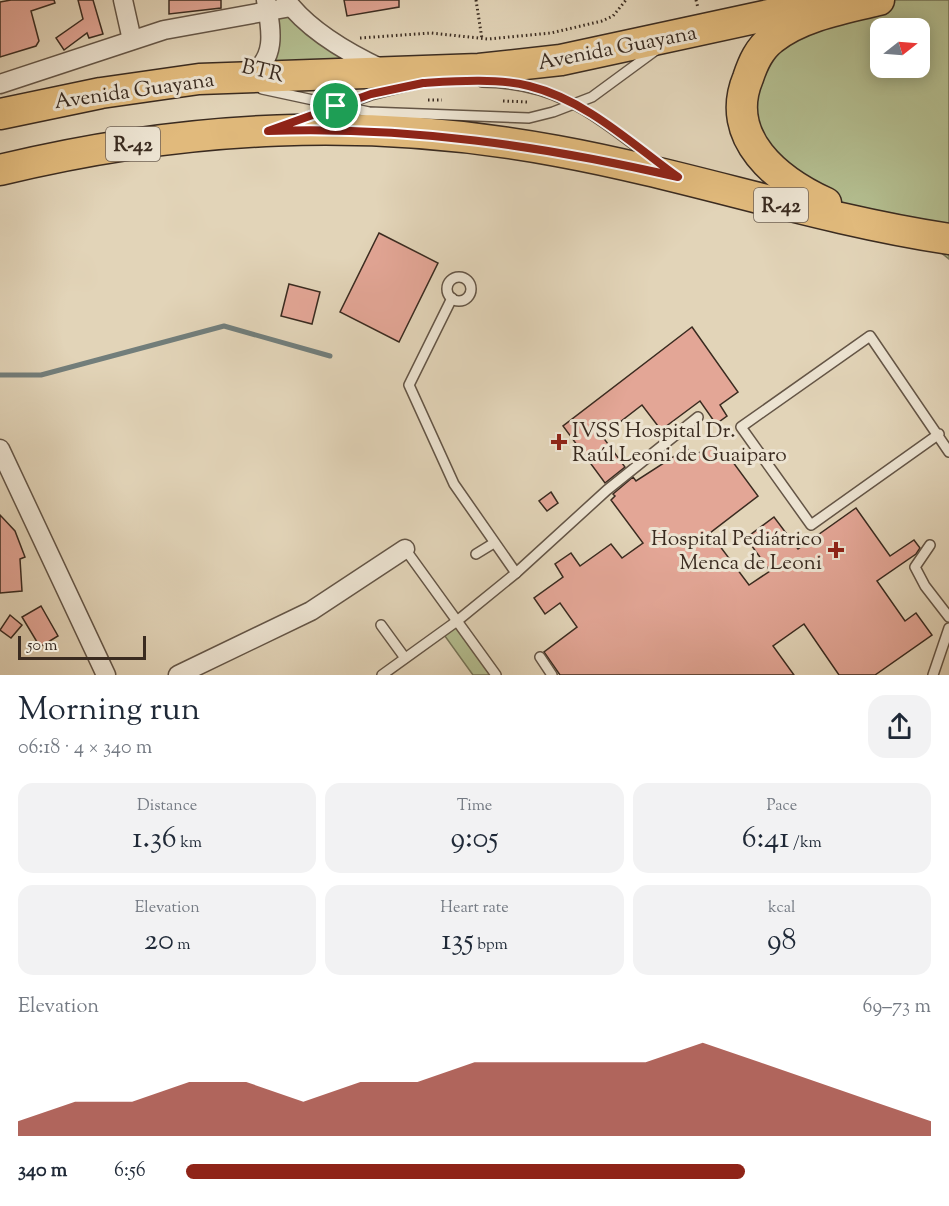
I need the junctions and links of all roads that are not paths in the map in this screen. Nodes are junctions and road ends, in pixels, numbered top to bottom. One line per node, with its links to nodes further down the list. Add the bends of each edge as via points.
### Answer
1 (123, 0): 7 (street)
2 (838, 0): 6 (main road, Avenida Guayana)
3 (879, 0): 20 (main road, via 812,19 772,39 761,50 745,84 742,116 754,148 785,182 820,201)
4 (289, 3): 5 (street); 8 (street, via 318,31)
5 (267, 5): 7 (street); 9 (street, via 271,49 262,66)
6 (684, 34): 8 (main road, Avenida Guayana, via 549,62); 14 (lane, BTR, via 592,97)
7 (132, 40): 13 (street)
8 (389, 72): 9 (main road, Avenida Guayana)
9 (249, 76): 10 (main road, Avenida Guayana)
10 (218, 78): 15 (lane, BTR); 16 (main road, Avenida Guayana, via 101,93)
11 (473, 82): 14 (lane, via 527,85)
12 (423, 83): 15 (lane, BTR)
13 (0, 84)
14 (573, 104): 15 (lane, BTR, via 529,118 508,119 390,114); 19 (lane)
15 (336, 106): 17 (lane, BTR)
16 (0, 114)
17 (268, 131): 18 (main road, R-42, via 173,138); 19 (main road, R-42, via 363,130 478,140 555,150)
18 (0, 170)
19 (678, 177): 20 (main road, R-42)
20 (899, 230): 21 (main road, R-42); 22 (main road)
21 (949, 239)
22 (949, 259)
23 (452, 298): 28 (lane, via 409,385 454,483)
24 (698, 417): 32 (lane, via 607,490)
25 (939, 434): 25 (lane, via 870,336 741,427 811,525); 27 (lane)
26 (0, 449): 39 (street)
27 (949, 452)
28 (494, 543): 31 (lane); 32 (lane)
29 (930, 545): 33 (lane, via 915,567)
30 (405, 549): 34 (lane); 40 (street, via 326,602)
31 (476, 554)
32 (516, 573): 34 (lane)
33 (949, 617)
34 (458, 621): 38 (lane); 42 (lane)
35 (381, 625): 38 (lane)
36 (949, 628): 44 (lane)
37 (540, 657): 43 (lane)
38 (405, 658): 41 (lane)
39 (106, 675)
40 (178, 675)
41 (382, 675)
42 (496, 675)
43 (552, 675)
44 (933, 675)

